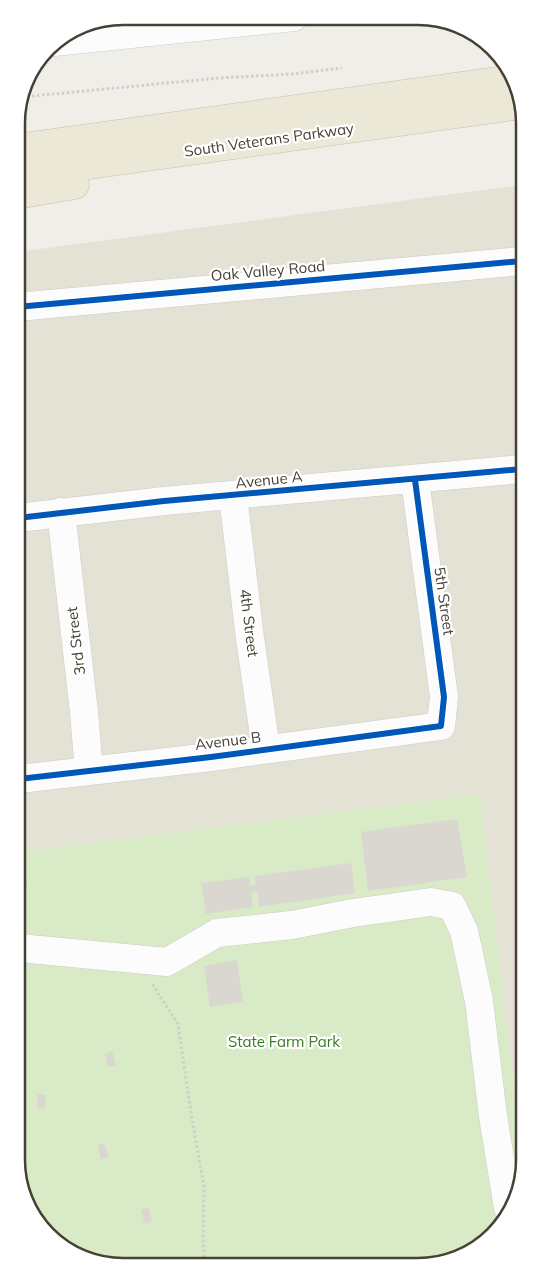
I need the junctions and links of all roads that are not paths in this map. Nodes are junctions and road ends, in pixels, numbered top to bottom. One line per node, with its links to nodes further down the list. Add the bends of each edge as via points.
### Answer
1 (170, 25): 2 (street)
2 (92, 30)
3 (506, 80): 5 (highway, South Veterans Parkway)
4 (514, 106): 6 (highway, South Veterans Parkway)
5 (284, 110): 7 (highway); 8 (highway, South Veterans Parkway)
6 (366, 127): 9 (highway, South Veterans Parkway); 10 (highway, via 158,172)
7 (25, 129)
8 (25, 147)
9 (25, 174)
10 (25, 194)
11 (516, 262): 12 (street, Oak Valley Road)
12 (25, 306)
13 (516, 470): 14 (street, Avenue A)
14 (415, 480): 15 (street, Avenue A); 18 (street, 5th Street, via 444,697)
15 (233, 496): 16 (street, Avenue A); 19 (street, 4th Street)
16 (60, 512): 17 (street, Avenue A); 20 (street, 3rd Street)
17 (25, 517)
18 (441, 726): 19 (street, Avenue B)
19 (266, 749): 20 (street, Avenue B)
20 (89, 770): 21 (street, Avenue B)
21 (25, 778)
22 (25, 949): 23 (street, via 167,962 217,933 292,925 431,902 452,906 464,931 479,1001)
23 (507, 1201)

